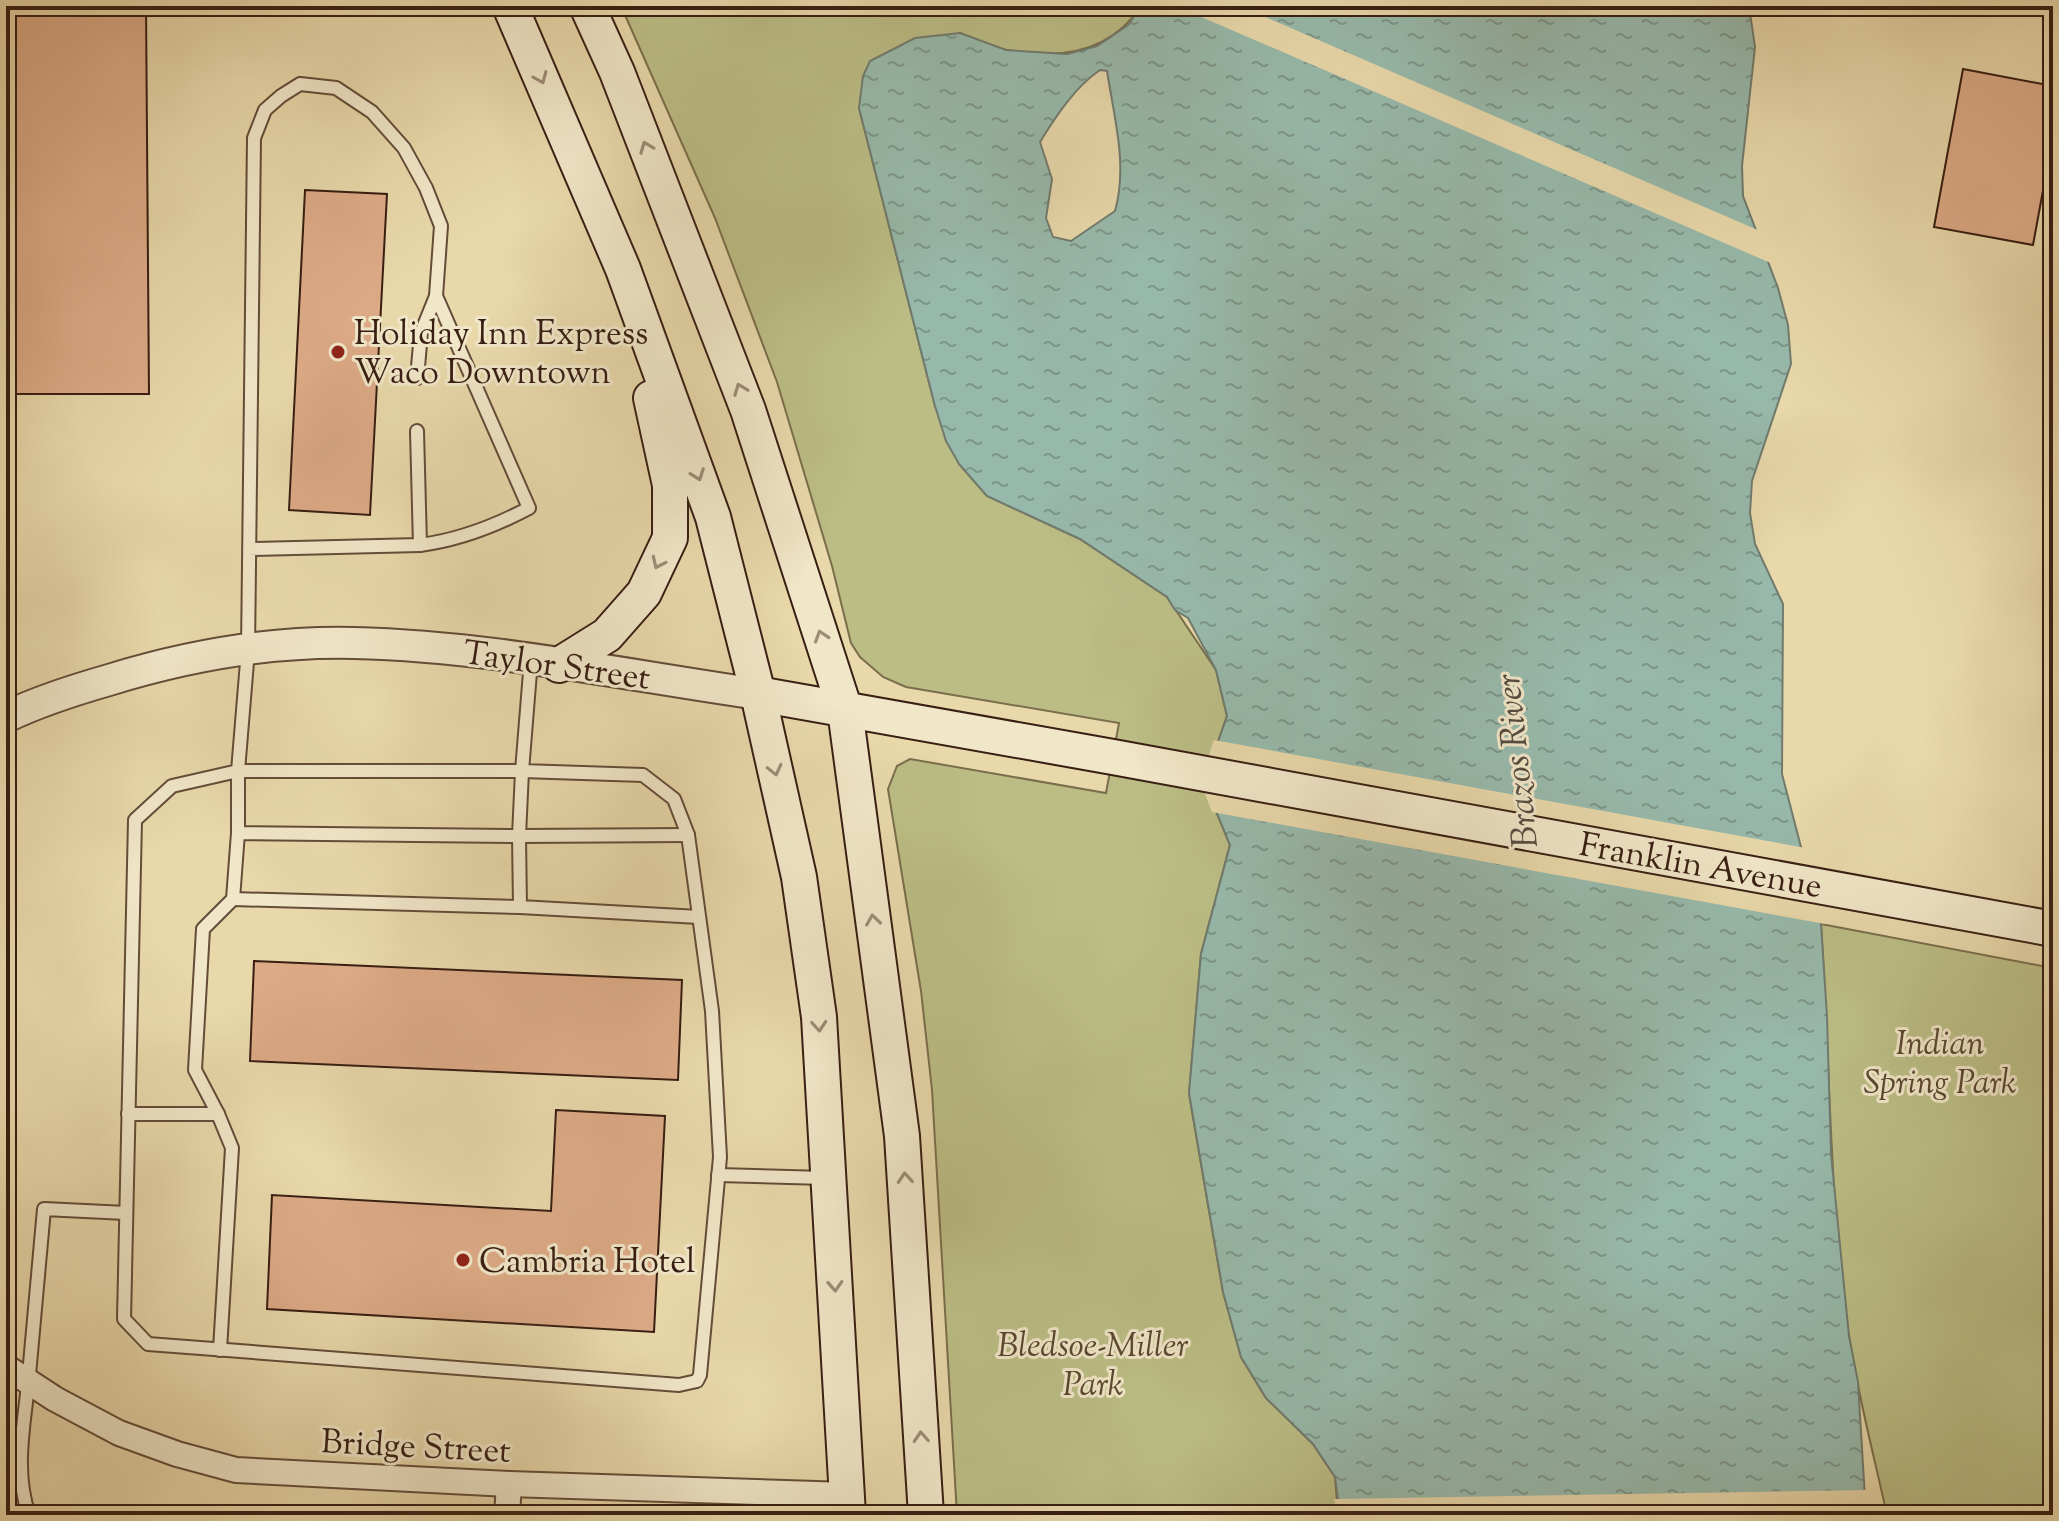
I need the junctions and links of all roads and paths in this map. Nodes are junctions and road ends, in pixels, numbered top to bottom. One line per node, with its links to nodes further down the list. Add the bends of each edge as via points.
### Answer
1 (510, 6): 3 (main road, one-way to 3)
2 (587, 6): 12 (main road, one-way to 2, via 748,410)
3 (623, 269): 10 (main road, one-way to 10, via 670,485 670,538 644,593 607,635); 11 (main road, one-way to 11, via 713,517)
4 (436, 296): 5 (lane, via 421,333); 7 (lane, via 529,508 468,535); 8 (lane, via 441,226 404,148 372,112 336,88 300,84 281,96 265,110 254,138)
5 (417, 378)
6 (417, 431): 7 (lane)
7 (420, 545): 8 (lane)
8 (249, 549): 9 (lane)
9 (248, 650): 10 (street, Taylor Street, via 351,643 441,647); 13 (street, Taylor Street, via 144,669); 15 (lane)
10 (545, 662): 11 (street, Taylor Street); 16 (lane)
11 (758, 694): 12 (main road, Taylor Street); 27 (main road, one-way to 27, via 799,877 819,1017)
12 (845, 710): 14 (main road, Taylor Street); 36 (main road, one-way to 12, via 902,1136)
13 (6, 717)
14 (1113, 757): 23 (main road, Franklin Avenue)
15 (238, 771): 16 (lane); 17 (lane); 24 (lane, via 172,786 135,820)
16 (522, 771): 18 (lane, via 643,775 674,799); 19 (lane)
17 (238, 833): 19 (lane); 20 (lane)
18 (688, 835): 19 (lane); 22 (lane)
19 (519, 836): 21 (lane)
20 (233, 899): 21 (lane); 25 (lane, via 203,929 195,1070)
21 (520, 907): 22 (lane)
22 (699, 917): 26 (lane, via 712,1011)
23 (2053, 929)
24 (128, 1114): 25 (lane); 28 (lane)
25 (218, 1114): 29 (lane, via 232,1148)
26 (718, 1175): 27 (lane); 29 (lane, via 697,1381 679,1385)
27 (828, 1178): 33 (main road, one-way to 33)
28 (126, 1213): 29 (lane, via 124,1319 148,1344); 31 (lane, via 44,1209)
29 (220, 1350)
30 (6, 1367): 31 (street, Bridge Street)
31 (29, 1381): 32 (street, Bridge Street, via 119,1433 236,1470); 34 (lane, via 21,1468)
32 (509, 1484): 33 (street, Bridge Street); 35 (street)
33 (848, 1505)
34 (29, 1515)
35 (507, 1515)
36 (926, 1515)

